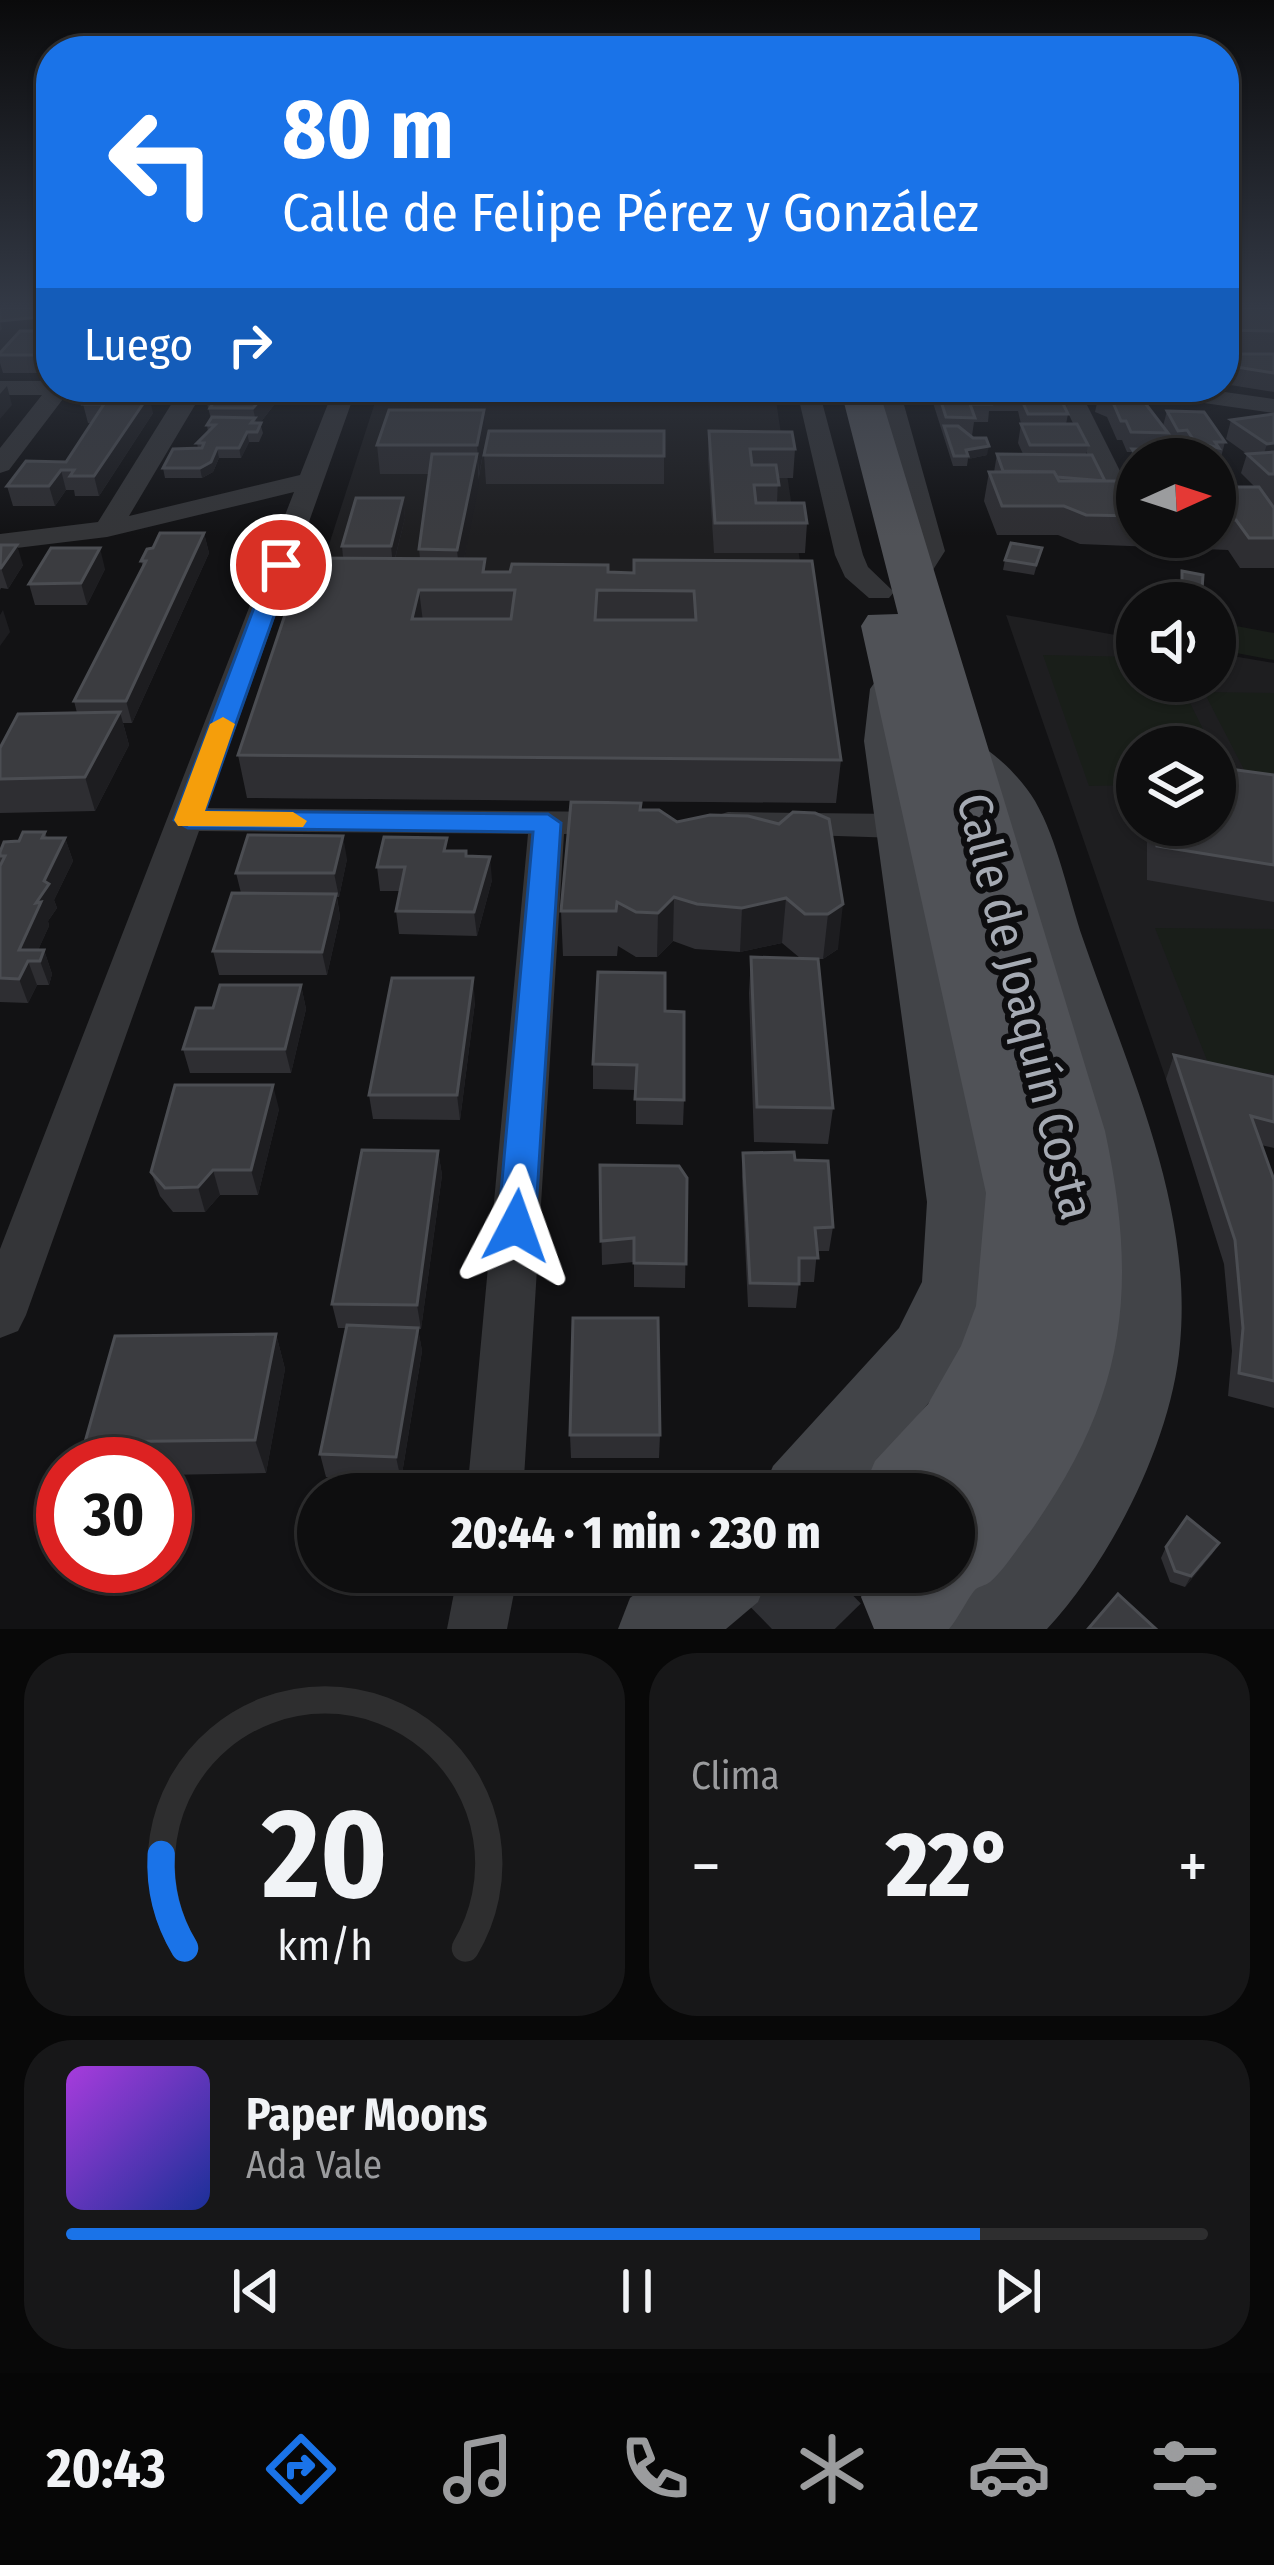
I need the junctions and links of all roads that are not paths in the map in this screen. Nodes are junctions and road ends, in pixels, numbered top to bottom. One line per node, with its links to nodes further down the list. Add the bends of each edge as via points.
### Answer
1 (0, 388): 2 (street)
2 (36, 388)
3 (49, 402): 11 (street)
4 (185, 402): 14 (street)
5 (340, 402): 13 (street)
6 (849, 402): 16 (main road, Calle de Joaquín Costa)
7 (850, 402): 16 (street, Calle de Joaquín Costa, via 932,551)
8 (1075, 402): 12 (street)
9 (1152, 402): 10 (street, via 1226,415)
10 (1262, 404)
11 (0, 465)
12 (1116, 476)
13 (312, 480): 14 (street); 18 (street)
14 (107, 529): 15 (street)
15 (0, 542)
16 (896, 585): 17 (main road, Calle de Joaquín Costa); 25 (main road, Calle de Joaquín Costa, via 961,751 1067,1131 1087,1248 1064,1382)
17 (896, 671): 20 (street, via 888,741); 24 (main road, Calle de Joaquín Costa, via 1026,1213 1019,1306 998,1365 960,1435)
18 (188, 820): 19 (street); 21 (street)
19 (548, 823): 20 (street); 22 (street)
20 (898, 826): 23 (street, via 961,1202 958,1284 925,1352)
21 (0, 1315)
22 (497, 1473)
23 (819, 1473)
24 (927, 1473)
25 (975, 1539)
26 (484, 1593): 28 (street)
27 (703, 1593): 29 (street)
28 (477, 1629)
29 (661, 1629)

